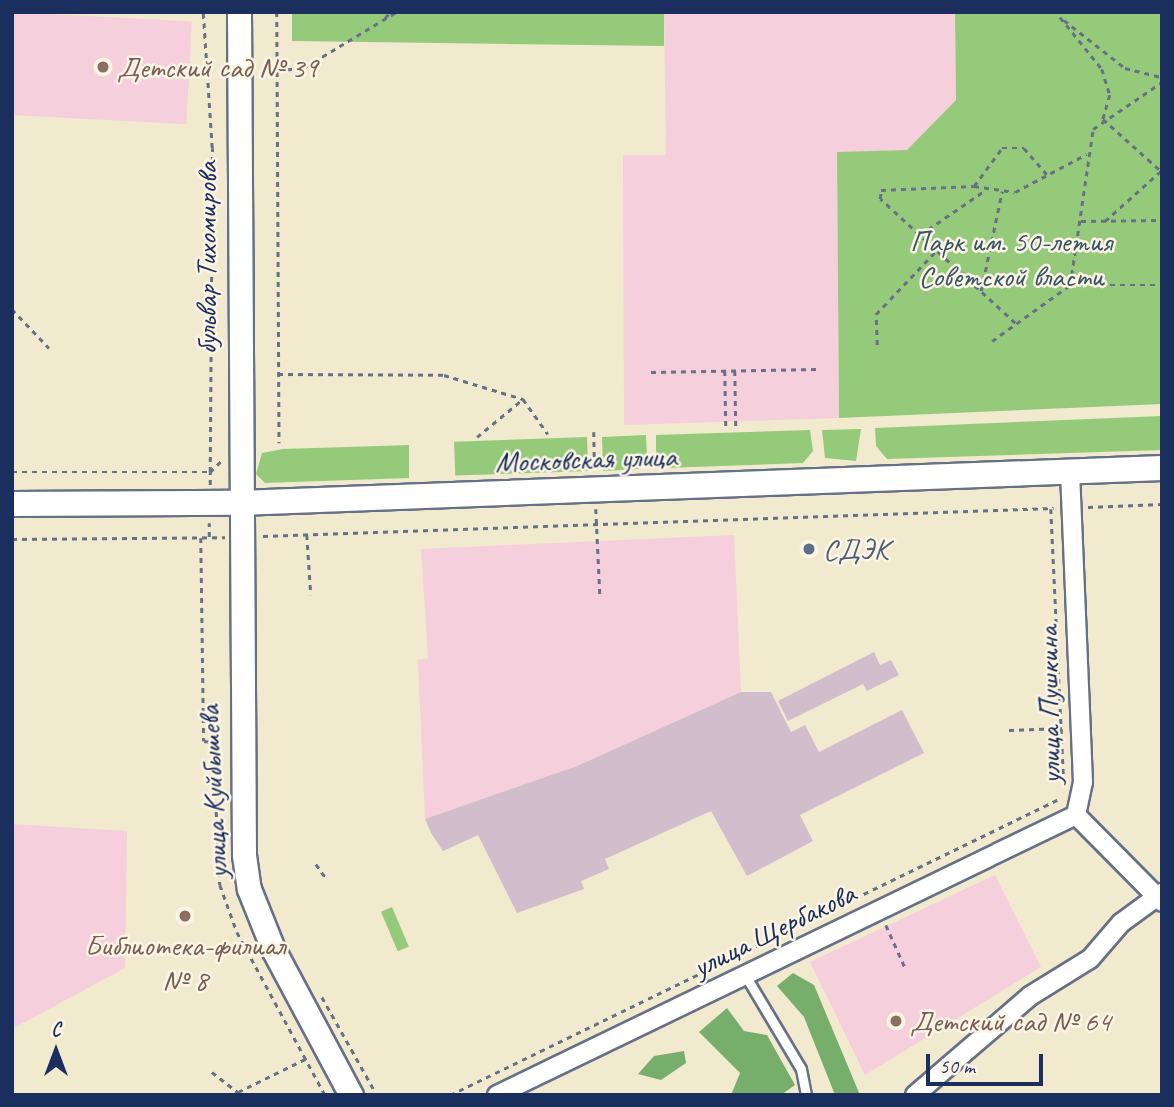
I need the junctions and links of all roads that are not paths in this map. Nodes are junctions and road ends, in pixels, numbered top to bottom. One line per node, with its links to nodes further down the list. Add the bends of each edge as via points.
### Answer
1 (239, 12): 4 (street, бульвар Тихомирова)
2 (1162, 468): 3 (main road, Московская улица)
3 (1070, 472): 4 (main road, Московская улица); 6 (street, улица Пушкина, via 1083,782)
4 (239, 503): 5 (main road, Московская улица); 9 (street, улица Куйбышева, via 241,810 249,889 273,949)
5 (12, 504)
6 (1076, 815): 7 (street, улица Пушкина); 8 (street, улица Щербакова)
7 (1160, 898): 12 (street, via 1121,923 1090,959 1030,996)
8 (745, 975): 10 (street, улица Щербакова); 11 (lane, via 801,1069)
9 (351, 1095)
10 (498, 1095)
11 (806, 1095)
12 (915, 1095)

